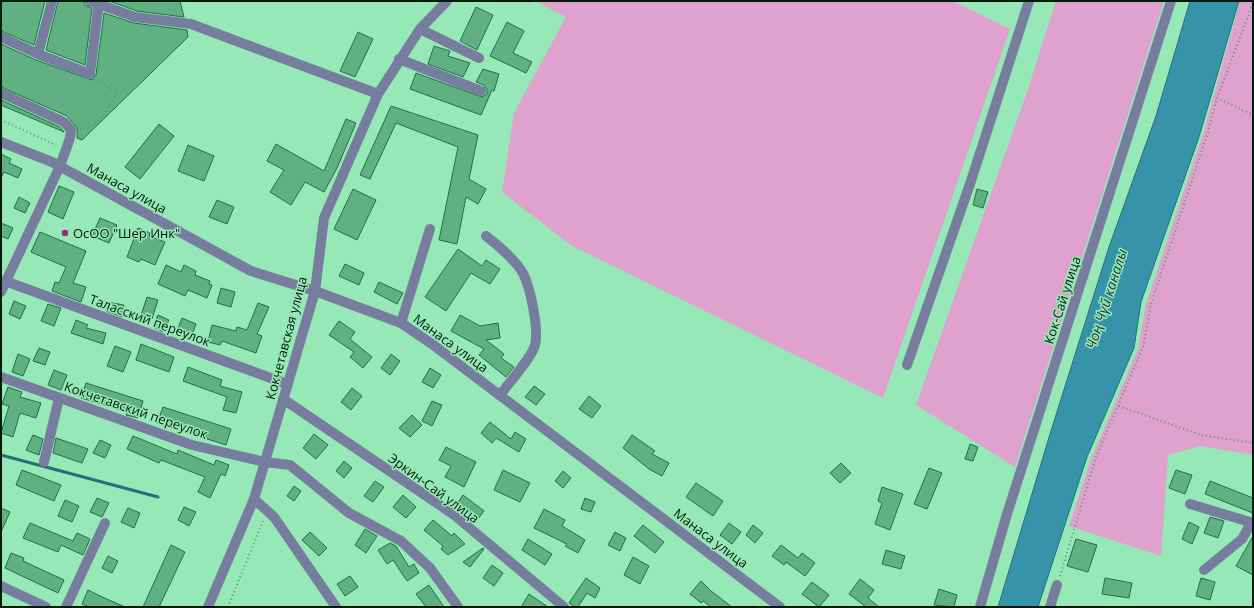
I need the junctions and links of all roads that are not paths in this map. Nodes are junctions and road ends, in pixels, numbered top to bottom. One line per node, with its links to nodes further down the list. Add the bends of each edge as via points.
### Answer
1 (52, 1): 8 (street)
2 (447, 1): 6 (street, Кокчетавская улица)
3 (1029, 1): 22 (street, via 971,181)
4 (1171, 1): 44 (street, Кок-Сай улица, via 1007,514)
5 (96, 2): 8 (street, via 90,74); 13 (street, via 135,17 191,24)
6 (420, 29): 9 (street); 10 (street, Кокчетавская улица)
7 (1, 37): 8 (street)
8 (38, 54)
9 (479, 58)
10 (399, 59): 11 (street); 13 (street, Кокчетавская улица)
11 (481, 91)
12 (1, 93): 15 (street, via 64,122 71,130)
13 (378, 94): 19 (street, Кокчетавская улица, via 324,218)
14 (1, 142): 15 (street, Манаса улица)
15 (60, 166): 18 (street); 19 (street, Манаса улица, via 251,271)
16 (430, 229): 21 (street)
17 (486, 236): 25 (street, via 522,271 533,303 535,345)
18 (5, 282): 20 (street); 24 (street, Таласский переулок)
19 (315, 291): 21 (street, Манаса улица); 24 (street, Кокчетавская улица)
20 (1, 292)
21 (401, 323): 25 (street, Манаса улица)
22 (907, 365)
23 (1, 377): 26 (street, Кокчетавский переулок)
24 (287, 384): 27 (street, Кокчетавская улица)
25 (500, 395): 43 (street, Манаса улица)
26 (59, 398): 28 (street); 29 (street, Кокчетавский переулок, via 192,445)
27 (283, 399): 29 (street, Кокчетавская улица); 42 (street, Эркин-Сай улица, via 453,514)
28 (44, 462)
29 (265, 462): 30 (street, Кокчетавская улица); 41 (street, Кокчетавский переулок, via 290,465 349,513 401,541 430,568)
30 (254, 499): 39 (street, Кокчетавская улица); 40 (street, via 274,517)
31 (1190, 504): 33 (street)
32 (105, 523): 38 (street)
33 (1252, 523): 34 (street, via 1242,539)
34 (1204, 570)
35 (1057, 585): 45 (street)
36 (1, 586): 37 (street)
37 (46, 607)
38 (66, 607)
39 (208, 607)
40 (336, 607)
41 (458, 607)
42 (564, 607)
43 (780, 607)
44 (980, 607)
45 (1050, 607)

